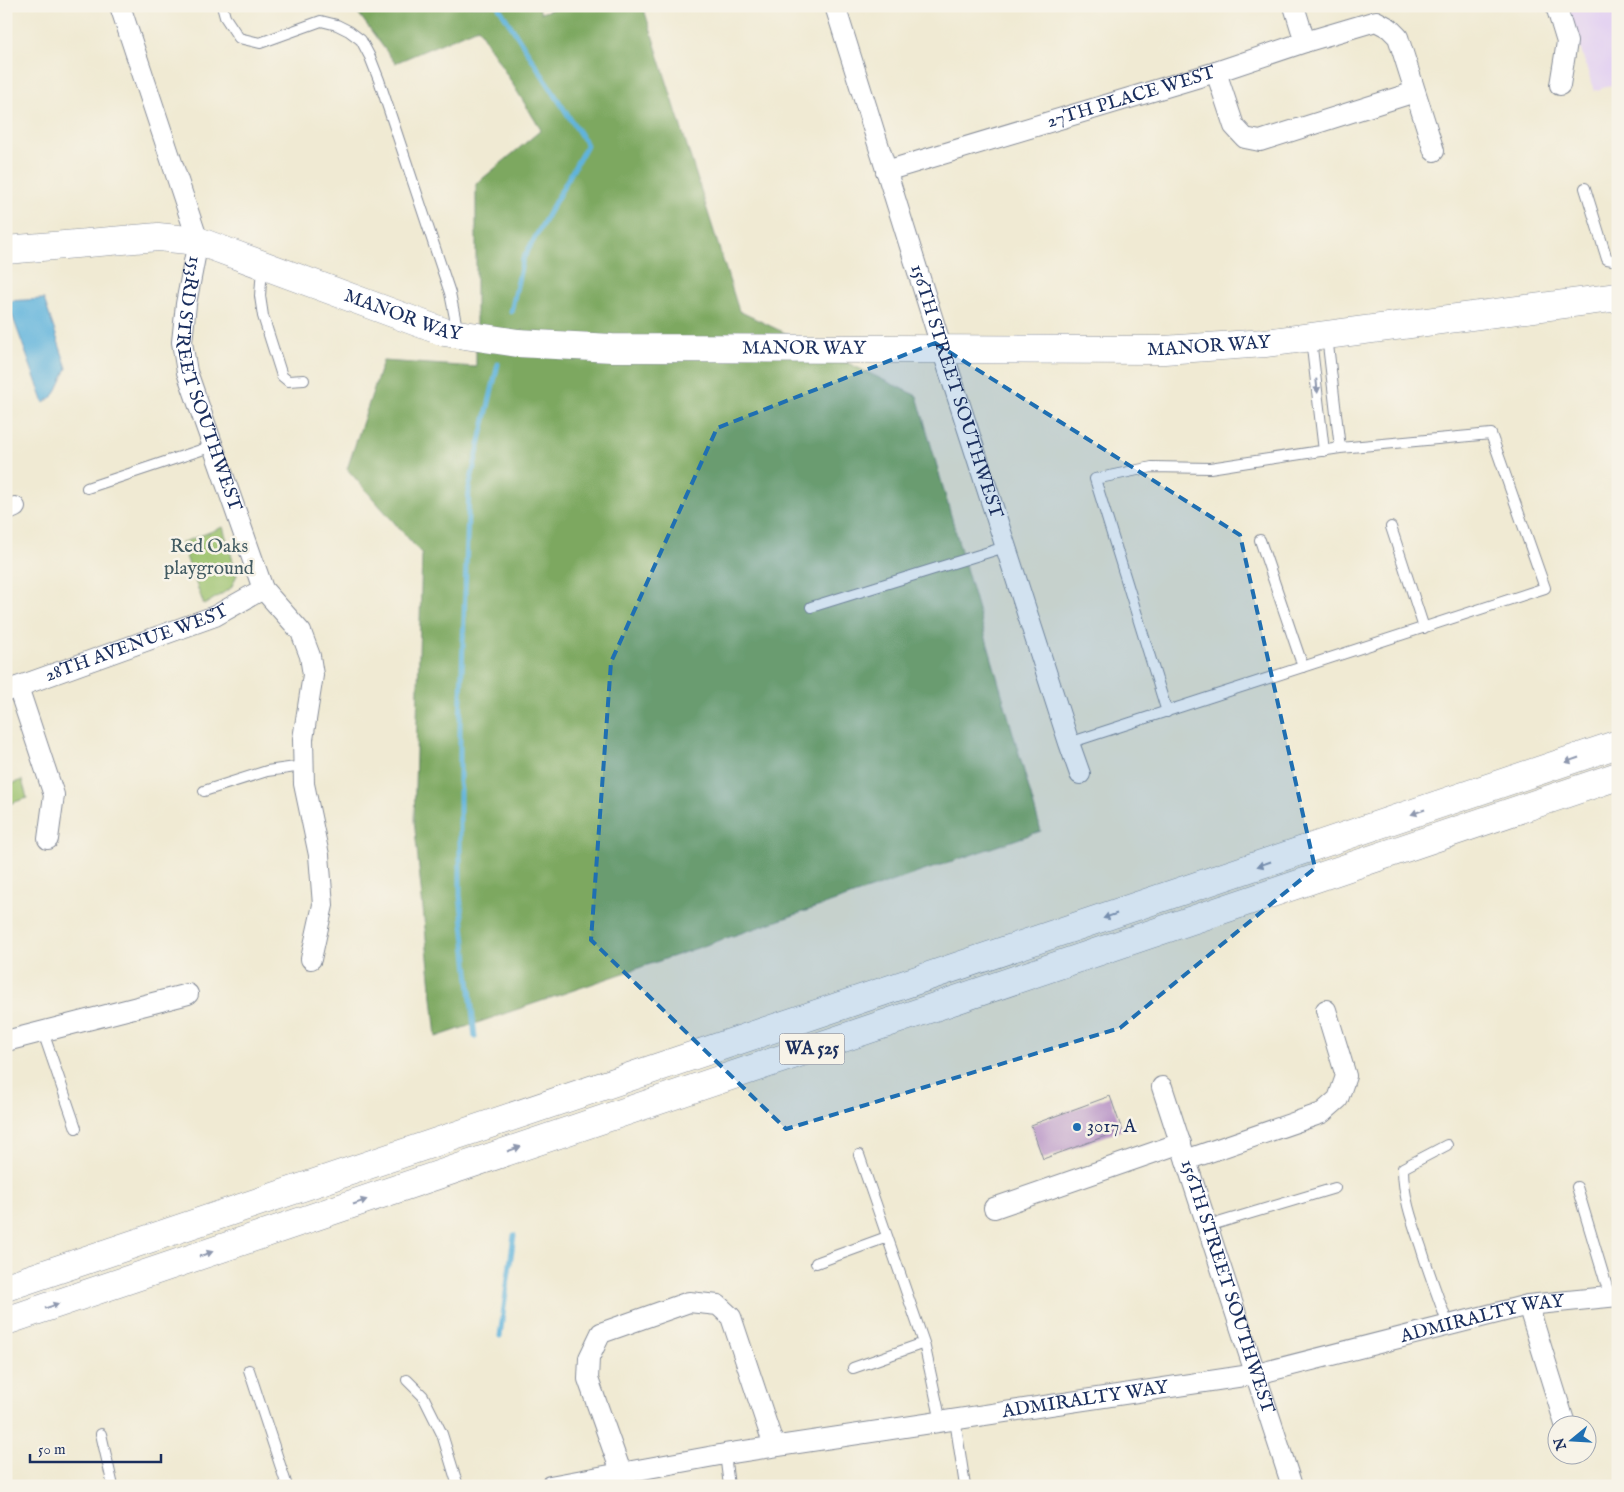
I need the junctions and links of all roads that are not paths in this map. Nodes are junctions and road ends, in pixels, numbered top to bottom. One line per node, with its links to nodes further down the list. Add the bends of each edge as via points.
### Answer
1 (120, 6): 13 (street, 153RD STREET SOUTHWEST)
2 (222, 6): 18 (lane, via 225,18 239,38 246,40 260,43 321,21 349,30 361,40 380,80 450,293)
3 (835, 6): 11 (street, 156TH STREET SOUTHWEST)
4 (1294, 6): 6 (street)
5 (1556, 6): 8 (street, via 1567,42)
6 (1305, 42): 7 (street, 27TH PLACE WEST); 9 (street, 27TH PLACE WEST, via 1376,22 1398,37)
7 (1216, 72): 9 (street, via 1234,126 1245,138 1260,140); 11 (street, 27TH PLACE WEST)
8 (1560, 85)
9 (1415, 92): 10 (street)
10 (1434, 150)
11 (886, 171): 20 (street, 156TH STREET SOUTHWEST)
12 (1585, 188): 15 (lane, via 1607,258)
13 (198, 241): 14 (main road, MANOR WAY, via 158,237); 16 (main road, MANOR WAY); 22 (street, 153RD STREET SOUTHWEST, via 182,342 187,372)
14 (6, 250)
15 (1618, 261)
16 (262, 264): 18 (main road, MANOR WAY, via 436,329); 21 (lane, via 260,296 263,316 282,376 288,381)
17 (1618, 297): 19 (main road, MANOR WAY)
18 (458, 334): 20 (main road, MANOR WAY, via 518,344 612,348)
19 (1319, 337): 20 (main road, MANOR WAY, via 1164,350); 23 (lane); 24 (lane, one-way to 24)
20 (942, 349): 28 (street, 156TH STREET SOUTHWEST)
21 (304, 380)
22 (213, 446): 25 (lane); 29 (street, 153RD STREET SOUTHWEST)
23 (1340, 448): 24 (lane); 31 (lane, via 1491,434 1545,588)
24 (1324, 451): 34 (lane, via 1210,468 1152,467 1095,479)
25 (87, 488)
26 (1390, 527): 31 (lane)
27 (1260, 540): 32 (lane)
28 (1005, 546): 30 (lane); 35 (street, 156TH STREET SOUTHWEST)
29 (263, 589): 33 (street, 28TH AVENUE WEST, via 215,616); 37 (street, 153RD STREET SOUTHWEST, via 301,632 310,656 313,675 303,739)
30 (811, 607)
31 (1424, 628): 32 (lane)
32 (1303, 667): 34 (lane)
33 (12, 689): 41 (street, via 54,795)
34 (1167, 712): 35 (lane)
35 (1068, 743): 38 (street, 156TH STREET SOUTHWEST)
36 (1618, 744): 58 (main road, WA 525, one-way to 58)
37 (303, 766): 40 (lane, via 267,771); 42 (street, 153RD STREET SOUTHWEST, via 319,855 323,905)
38 (1080, 774)
39 (1618, 776): 61 (main road, WA 525, one-way to 39)
40 (204, 791)
41 (48, 839)
42 (311, 959)
43 (188, 994): 45 (street)
44 (1326, 1010): 50 (street, via 1346,1076 1338,1098 1322,1113)
45 (43, 1032): 46 (street); 48 (lane)
46 (6, 1041)
47 (1162, 1086): 50 (street, 156TH STREET SOUTHWEST)
48 (76, 1128)
49 (1447, 1145): 62 (lane, via 1403,1168 1403,1186)
50 (1183, 1152): 54 (street); 55 (street, 156TH STREET SOUTHWEST)
51 (859, 1155): 56 (lane)
52 (1577, 1187): 59 (lane)
53 (1335, 1188): 55 (lane)
54 (994, 1208)
55 (1208, 1226): 66 (street, 156TH STREET SOUTHWEST)
56 (887, 1237): 57 (lane); 63 (lane)
57 (816, 1263)
58 (6, 1286)
59 (1614, 1296): 60 (street, ADMIRALTY WAY)
60 (1528, 1304): 62 (street, ADMIRALTY WAY); 68 (street)
61 (6, 1322)
62 (1448, 1325): 66 (street, ADMIRALTY WAY)
63 (924, 1343): 64 (lane); 69 (lane)
64 (853, 1368)
65 (249, 1370): 75 (lane)
66 (1257, 1374): 69 (street, ADMIRALTY WAY); 80 (street, 156TH STREET SOUTHWEST)
67 (408, 1380): 76 (lane, via 423,1396 442,1434)
68 (1562, 1414)
69 (948, 1421): 71 (street, ADMIRALTY WAY); 79 (lane)
70 (101, 1434): 74 (lane)
71 (774, 1446): 72 (street, ADMIRALTY WAY); 73 (street, via 731,1317 718,1306 689,1302 601,1333 589,1358 588,1379)
72 (724, 1454): 73 (street, ADMIRALTY WAY); 78 (lane)
73 (621, 1472): 77 (street, ADMIRALTY WAY)
74 (113, 1486)
75 (287, 1486)
76 (458, 1486)
77 (550, 1486)
78 (729, 1486)
79 (965, 1486)
80 (1292, 1486)

